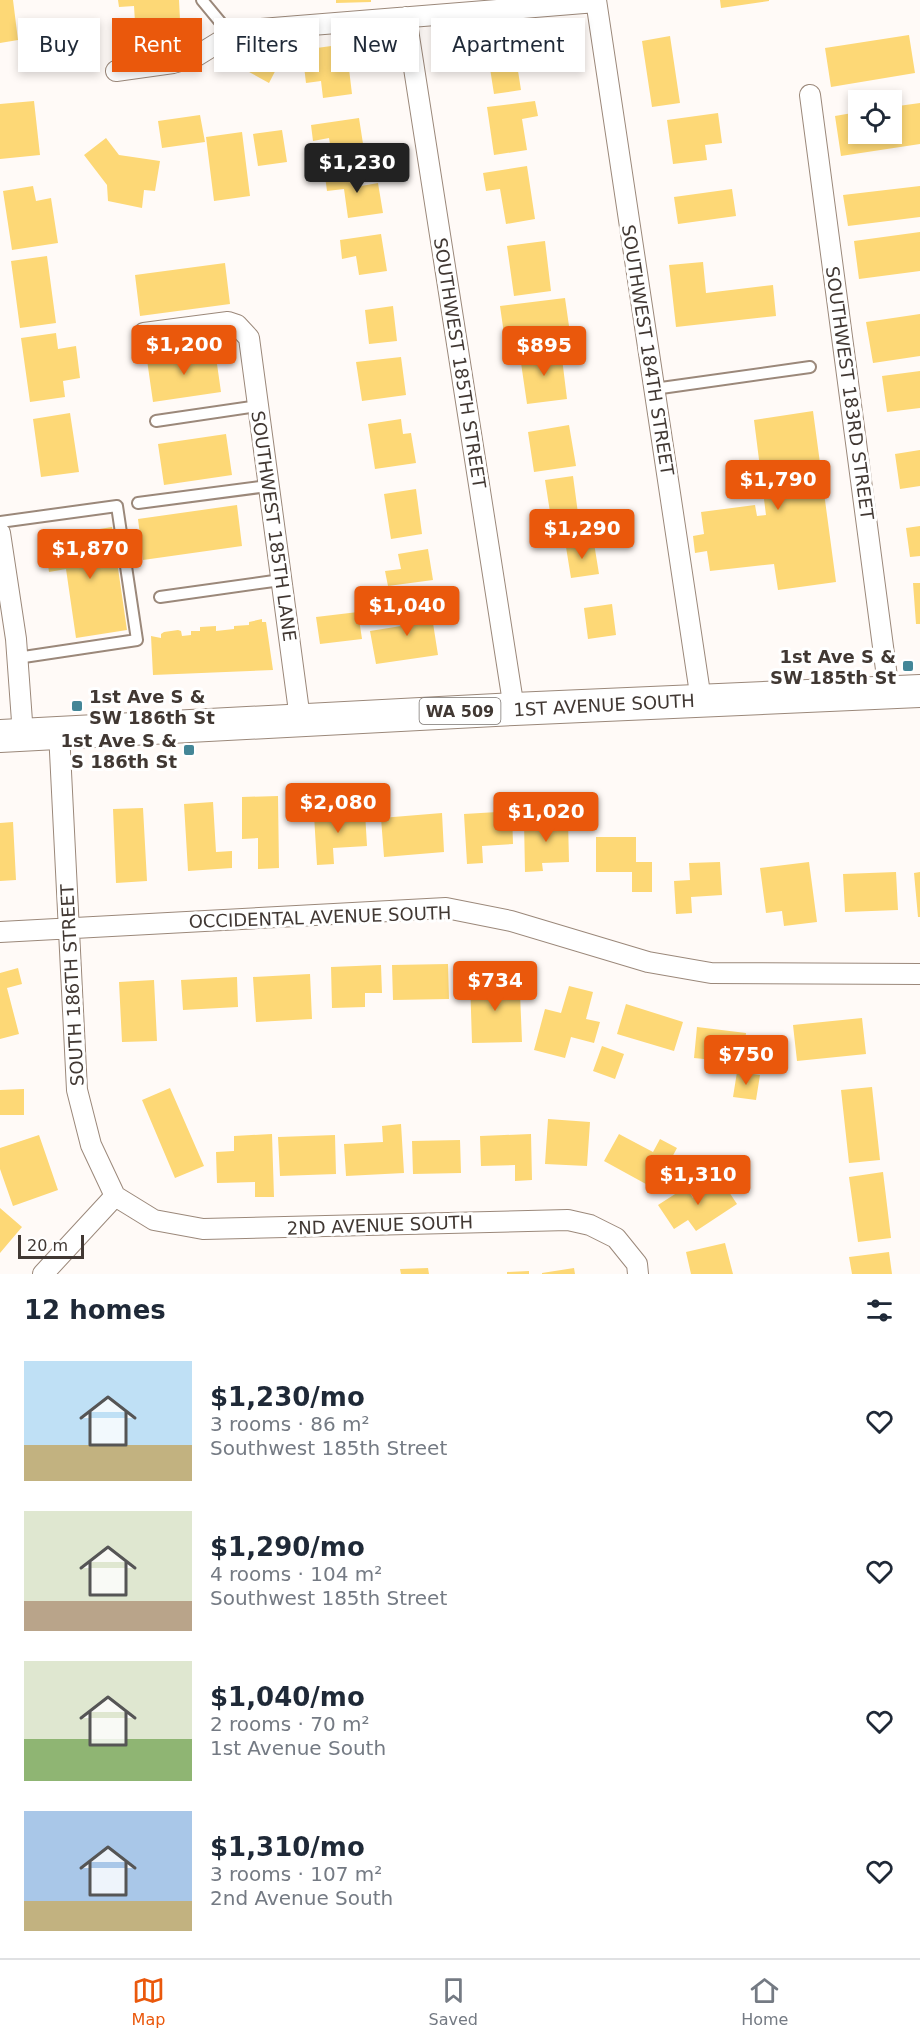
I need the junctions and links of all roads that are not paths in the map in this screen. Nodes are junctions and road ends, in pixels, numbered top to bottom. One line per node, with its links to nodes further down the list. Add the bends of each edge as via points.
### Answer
1 (202, 0): 5 (lane)
2 (596, 1): 3 (street); 10 (street, SOUTHWEST 184TH STREET)
3 (437, 7): 4 (street)
4 (406, 17): 6 (street); 23 (street, SOUTHWEST 185TH STREET)
5 (216, 18)
6 (319, 24)
7 (810, 94): 21 (street, SOUTHWEST 183RD STREET)
8 (144, 333): 11 (street, SOUTHWEST 185TH LANE, via 228,322 237,325 249,338)
9 (810, 367): 10 (lane)
10 (654, 389): 22 (street, SOUTHWEST 184TH STREET)
11 (258, 406): 12 (lane); 13 (street, SOUTHWEST 185TH LANE)
12 (156, 421)
13 (268, 486): 14 (lane); 17 (street, SOUTHWEST 185TH LANE)
14 (138, 503)
15 (0, 522): 19 (lane, via 117,506 136,640)
16 (0, 533): 19 (street)
17 (281, 580): 18 (lane); 24 (street, SOUTHWEST 185TH LANE)
18 (160, 597)
19 (17, 657): 26 (street)
20 (920, 691): 21 (main road, 1ST AVENUE SOUTH / WA 509)
21 (889, 692): 22 (main road, 1ST AVENUE SOUTH / WA 509)
22 (700, 700): 23 (main road, 1ST AVENUE SOUTH / WA 509)
23 (514, 709): 24 (main road, 1ST AVENUE SOUTH / WA 509)
24 (300, 719): 25 (main road, 1ST AVENUE SOUTH / WA 509)
25 (59, 732): 26 (main road, 1ST AVENUE SOUTH / WA 509); 27 (street, SOUTH 186TH STREET)
26 (12, 736)
27 (68, 928): 28 (street, OCCIDENTAL AVENUE SOUTH); 29 (street, OCCIDENTAL AVENUE SOUTH, via 446,908 511,921 648,962 711,973); 30 (street, SOUTH 186TH STREET, via 77,1090 91,1145)
28 (0, 932)
29 (920, 974)
30 (115, 1196): 31 (street, 2ND AVENUE SOUTH, via 154,1220 203,1229 568,1220 590,1225 616,1238); 32 (street)
31 (637, 1269)
32 (43, 1274)

